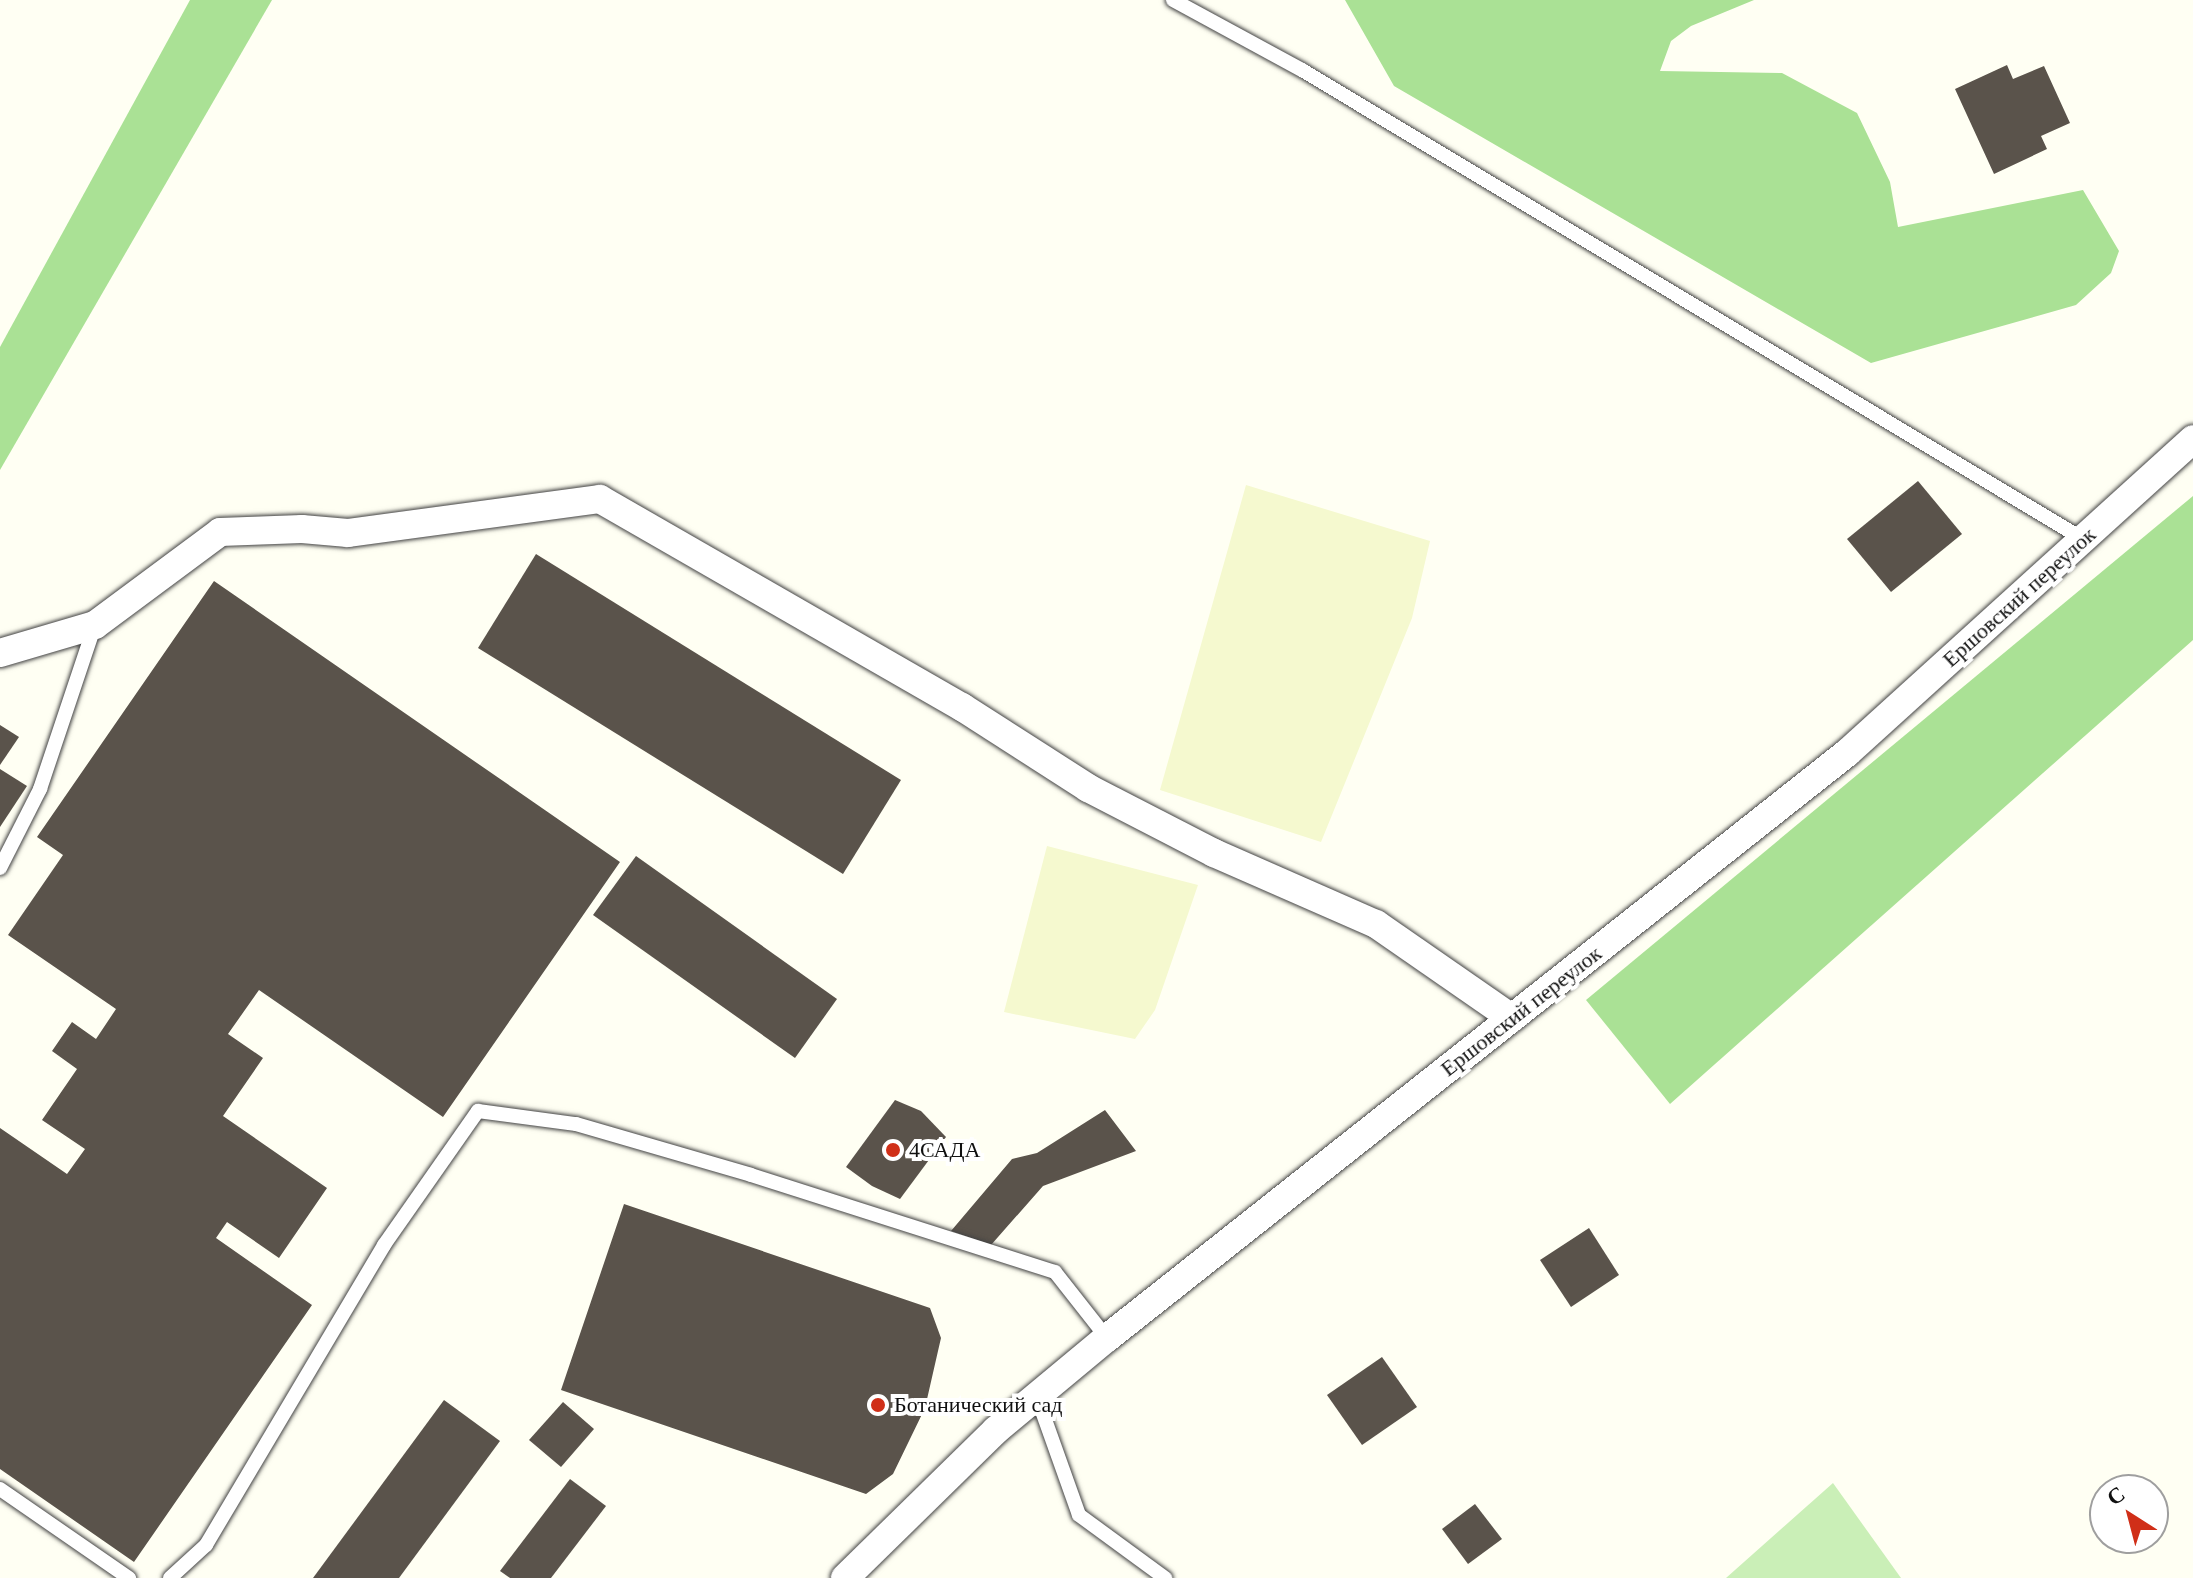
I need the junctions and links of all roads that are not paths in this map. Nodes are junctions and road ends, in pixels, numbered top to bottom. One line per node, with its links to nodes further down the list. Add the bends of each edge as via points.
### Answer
1 (1173, 0): 3 (lane, via 1302,70)
2 (2193, 439): 3 (street, Ершовский переулок)
3 (2083, 539): 7 (street, Ершовский переулок, via 1847,753)
4 (95, 625): 5 (street); 6 (lane, via 40,789); 7 (street, via 220,532 348,533 600,499 962,707 1088,788 1214,853 1376,924)
5 (0, 653)
6 (0, 868)
7 (1512, 1018): 8 (street, Ершовский переулок)
8 (1107, 1338): 9 (street, Ершовский переулок); 12 (lane, via 1055,1272 576,1124 478,1111 384,1245 206,1545)
9 (1037, 1397): 13 (street, Ершовский переулок, via 996,1430); 14 (lane, via 1079,1515)
10 (0, 1489): 11 (lane)
11 (129, 1578)
12 (170, 1578)
13 (845, 1578)
14 (1165, 1578)

